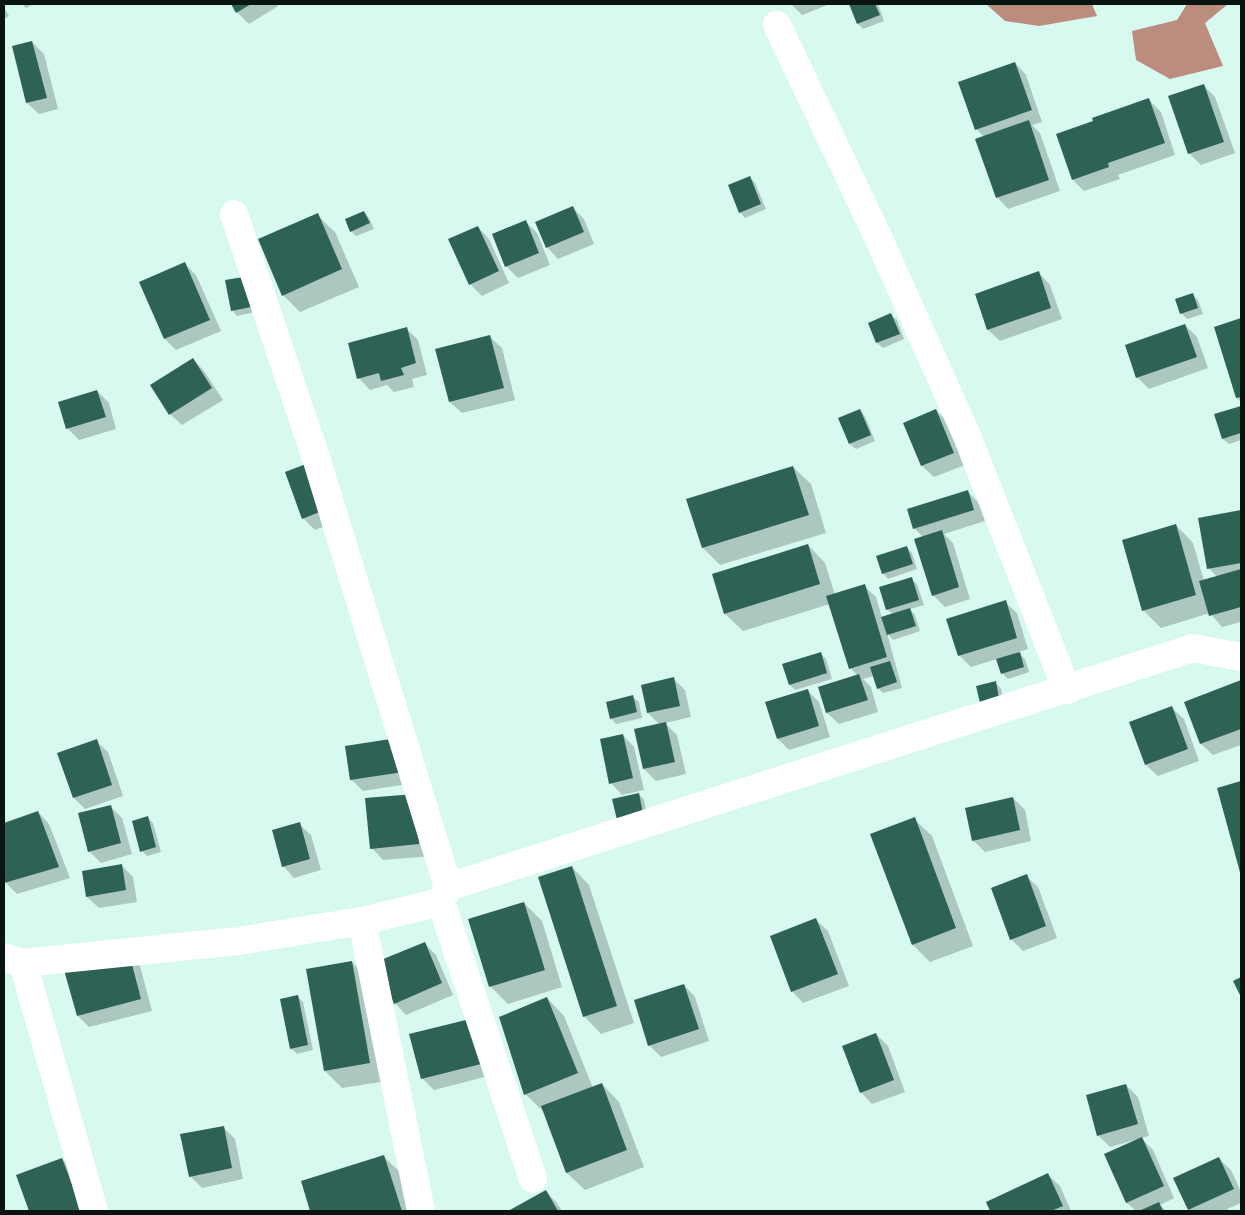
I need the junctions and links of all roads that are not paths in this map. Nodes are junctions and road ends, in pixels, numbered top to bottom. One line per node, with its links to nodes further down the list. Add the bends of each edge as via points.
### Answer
1 (777, 26): 4 (street, via 878,237 967,436)
2 (234, 214): 5 (street, via 317,461)
3 (1241, 657): 4 (street, via 1193,648)
4 (1067, 690): 5 (street)
5 (445, 894): 6 (street); 8 (street)
6 (362, 921): 7 (street, via 238,941); 10 (street)
7 (13, 960): 9 (street)
8 (533, 1180)
9 (94, 1211)
10 (421, 1211)

